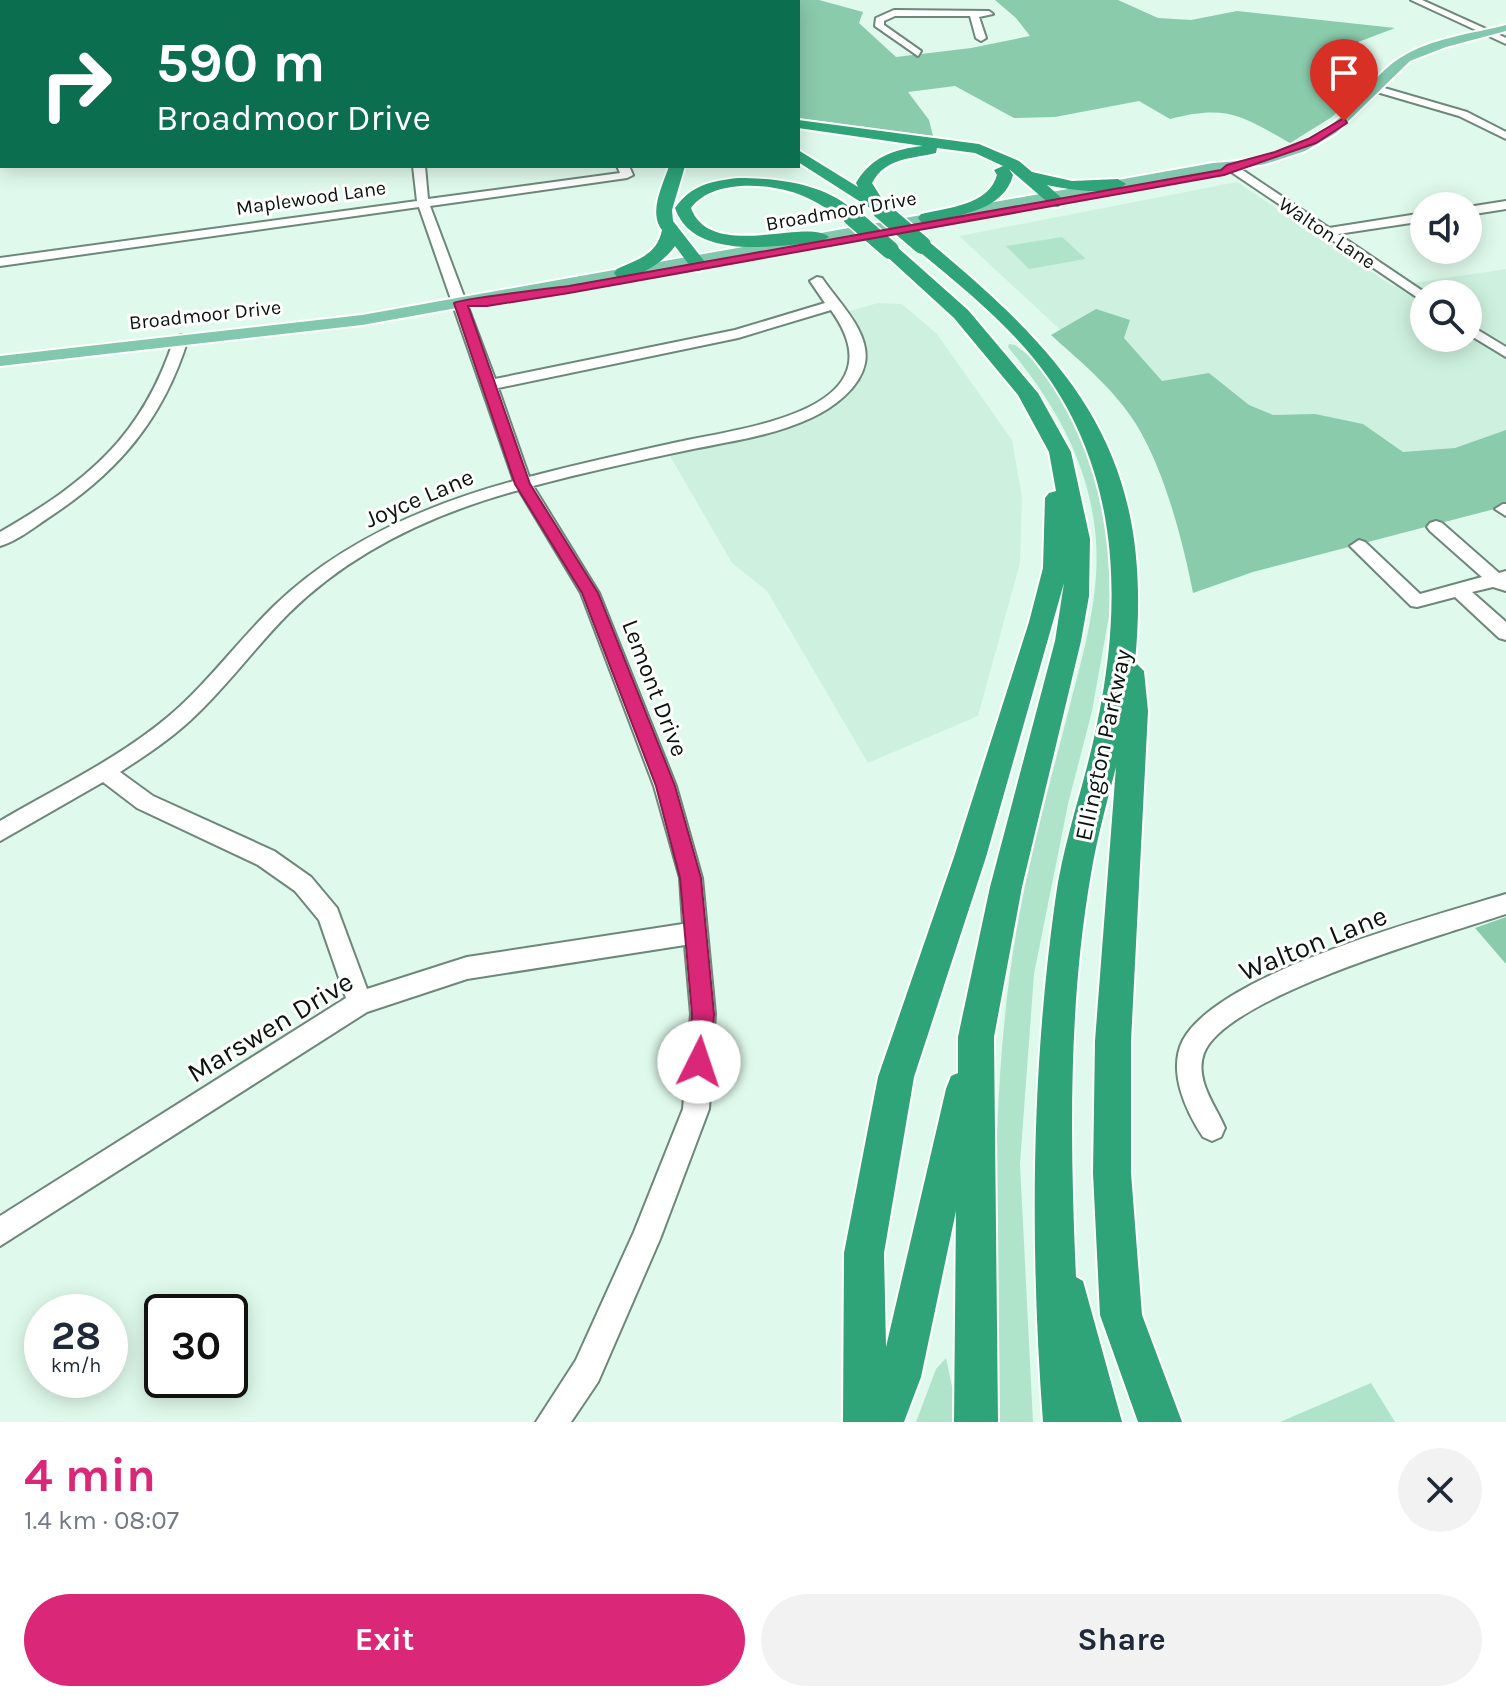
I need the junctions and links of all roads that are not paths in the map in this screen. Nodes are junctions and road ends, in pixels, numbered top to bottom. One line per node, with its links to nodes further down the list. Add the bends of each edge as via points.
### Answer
1 (985, 0): 5 (street, via 990,15)
2 (1415, 0): 7 (street)
3 (898, 2): 4 (street)
4 (915, 13): 5 (street); 10 (street, via 894,13 879,20)
5 (974, 14): 8 (street)
6 (1506, 28): 7 (main road, Broadmoor Drive)
7 (1488, 33): 9 (street); 11 (main road, Broadmoor Drive, via 1414,54)
8 (981, 38)
9 (1506, 41)
10 (918, 53)
11 (1374, 88): 13 (street, via 1463,114); 15 (main road, Broadmoor Drive, via 1344,121 1312,141)
12 (800, 124): 21 (highway, via 970,146 1005,159)
13 (1506, 136)
14 (800, 156): 27 (highway, Ellington Parkway)
15 (1231, 167): 22 (main road, Broadmoor Drive); 23 (main road, Broadmoor Drive); 32 (street, Walton Lane)
16 (419, 168): 24 (street, Lemont Drive)
17 (676, 168): 31 (highway, via 664,221)
18 (788, 168): 28 (highway)
19 (625, 170): 24 (street, Maplewood Lane)
20 (1002, 170): 23 (highway); 27 (highway, via 958,151 897,156 874,168 864,183); 29 (highway, via 1004,185 995,194)
21 (1026, 174): 22 (highway, via 1072,186); 23 (highway)
22 (1118, 184): 23 (main road, Broadmoor Drive)
23 (1049, 200): 29 (main road, Broadmoor Drive); 35 (main road, Broadmoor Drive)
24 (423, 203): 34 (street, Maplewood Lane); 39 (street, Lemont Drive)
25 (1506, 205): 26 (street)
26 (1482, 209)
27 (881, 210): 53 (highway, Ellington Parkway, bridge, via 984,299 1046,362 1089,425 1117,504)
28 (852, 217): 31 (highway, via 806,191 748,183 697,192 685,202); 46 (highway, bridge, via 961,314)
29 (927, 218): 33 (main road, Broadmoor Drive)
30 (1410, 219): 32 (street)
31 (678, 225): 33 (highway, via 741,241); 35 (highway); 36 (highway, via 664,252)
32 (1328, 232): 38 (street, Walton Lane)
33 (820, 237): 35 (main road, Broadmoor Drive)
34 (0, 262)
35 (704, 262): 36 (main road, Broadmoor Drive); 39 (main road, Broadmoor Drive, via 487,303)
36 (623, 273): 39 (main road, Broadmoor Drive)
37 (817, 281): 40 (street, Joyce Lane)
38 (1410, 288)
39 (460, 303): 42 (main road, Broadmoor Drive, via 317,326); 45 (street, Lemont Drive)
40 (832, 305): 45 (street, via 738,334); 47 (street, Joyce Lane, via 852,327 859,359 837,395 813,409 781,424)
41 (1482, 337): 43 (street)
42 (181, 339): 44 (main road, Broadmoor Drive); 49 (street, via 158,400 119,451 81,488)
43 (1506, 353)
44 (0, 361)
45 (490, 385): 47 (street, Lemont Drive)
46 (1028, 393): 60 (highway, via 1067,475 1078,539 1076,596); 65 (highway, via 1048,450 1059,506 1055,568 970,857 896,1077 864,1253)
47 (523, 484): 55 (street, Joyce Lane, via 408,524 323,574 281,610 223,678 174,723); 58 (street, Lemont Drive, via 590,593 627,686 665,786 691,878)
48 (1436, 527): 51 (street)
49 (0, 540)
50 (1359, 546): 52 (street, via 1417,601)
51 (1503, 582): 52 (street)
52 (1458, 590): 54 (street)
53 (1126, 630): 62 (highway, Ellington Parkway, via 1112,723 1071,895 1054,1070); 70 (highway, via 1134,711 1113,1041 1112,1173 1121,1315)
54 (1506, 633)
55 (102, 770): 56 (street, Joyce Lane); 59 (street, via 145,802 266,858 303,884 329,915)
56 (0, 832)
57 (1506, 904): 61 (street, Walton Lane, via 1288,979 1206,1028 1193,1047 1191,1073 1199,1109)
58 (697, 933): 59 (street, Marswen Drive, via 467,968); 64 (street, Lemont Drive, via 703,1014 696,1109 587,1371)
59 (360, 1003): 63 (street, Marswen Drive)
60 (976, 1037): 66 (highway, via 900,1377); 67 (highway)
61 (1212, 1128)
62 (1056, 1229): 68 (highway, Ellington Parkway); 69 (highway, via 1083,1366)
63 (0, 1232)
64 (552, 1422)
65 (865, 1422)
66 (882, 1422)
67 (976, 1422)
68 (1065, 1422)
69 (1100, 1422)
70 (1160, 1422)

